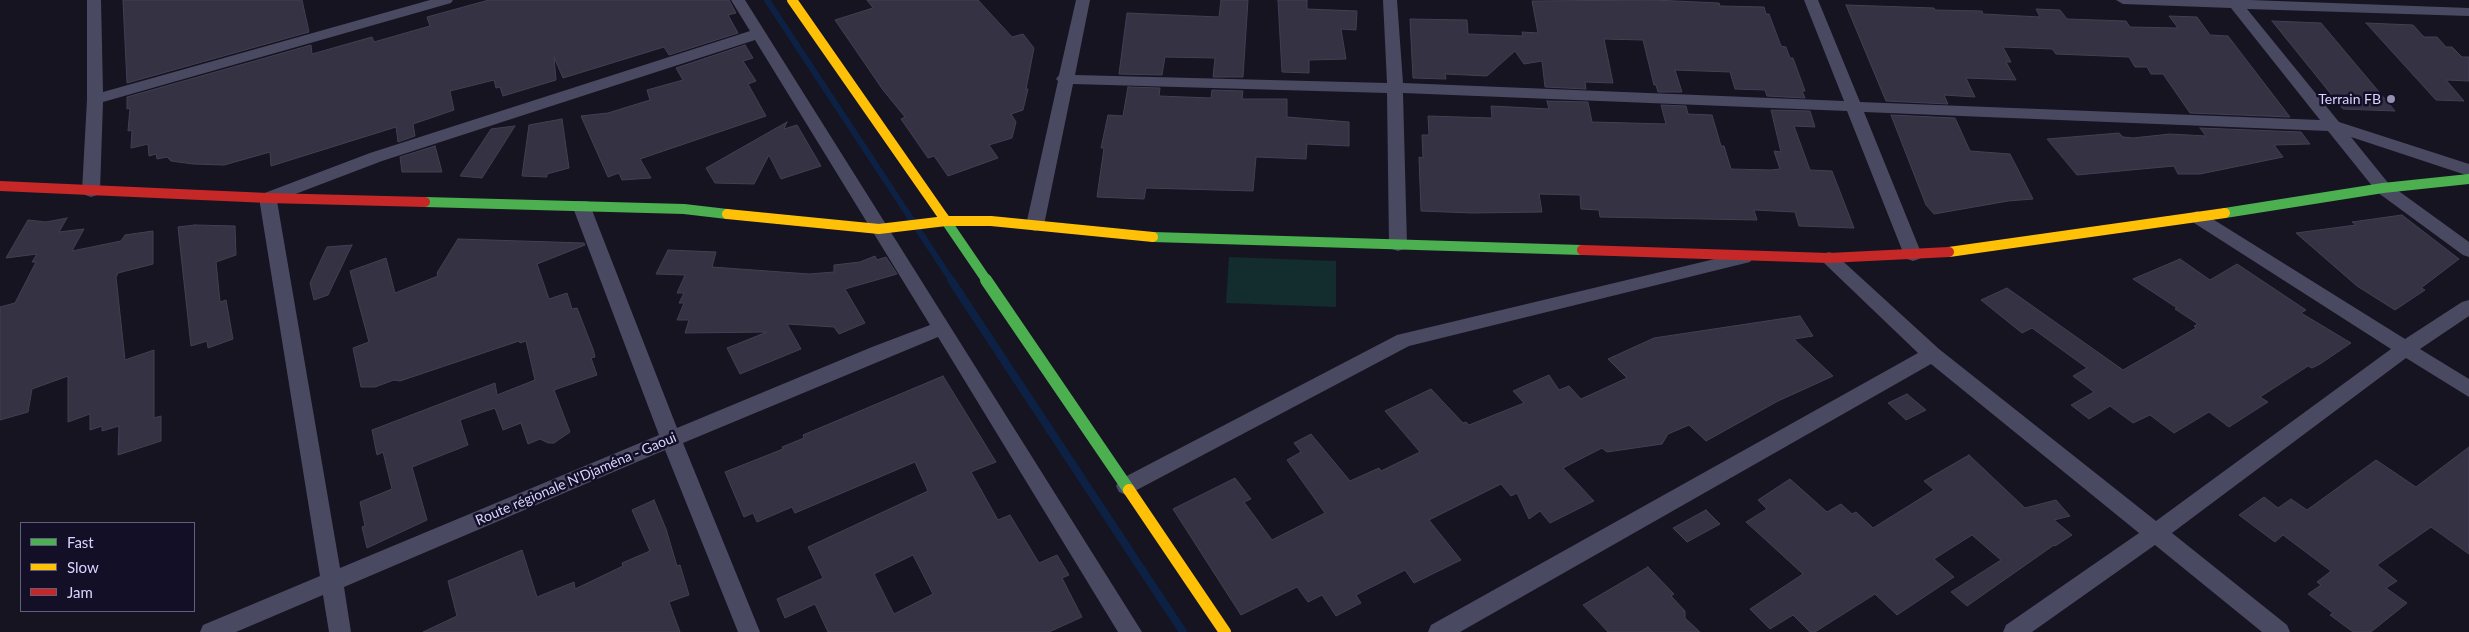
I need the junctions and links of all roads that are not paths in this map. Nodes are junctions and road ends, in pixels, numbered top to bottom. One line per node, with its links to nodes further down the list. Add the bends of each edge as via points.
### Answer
1 (94, 0): 18 (street)
2 (446, 0): 18 (street)
3 (738, 0): 15 (street)
4 (792, 0): 29 (street)
5 (1083, 0): 16 (street)
6 (1390, 0): 17 (street)
7 (1811, 0): 19 (street)
8 (2123, 0): 10 (street)
9 (2356, 0): 13 (street)
10 (2234, 2): 11 (street); 20 (street)
11 (2285, 3): 13 (street)
12 (2418, 5): 13 (street); 14 (street)
13 (2383, 9)
14 (2469, 12)
15 (758, 34): 26 (street, via 376,157); 31 (street)
16 (1064, 79): 17 (street); 30 (street)
17 (1395, 88): 19 (street); 32 (street)
18 (94, 99): 25 (street)
19 (1853, 108): 20 (street); 34 (street)
20 (2332, 126): 21 (street); 24 (street)
21 (2469, 170)
22 (2469, 179): 24 (street)
23 (0, 186): 25 (street)
24 (2383, 188): 28 (street); 33 (street)
25 (90, 191): 26 (street)
26 (268, 198): 27 (street); 45 (street)
27 (581, 205): 31 (street, via 684,209 845,228); 42 (street)
28 (2197, 218): 34 (street); 39 (street)
29 (946, 221): 30 (street); 31 (street); 43 (street)
30 (1035, 225): 32 (street, via 1117,235)
31 (886, 228): 38 (street)
32 (1398, 245): 35 (street)
33 (2469, 252)
34 (1913, 255): 36 (street)
35 (1750, 256): 36 (street); 43 (street, via 1404,340)
36 (1829, 258): 40 (street)
37 (2469, 308): 39 (street)
38 (943, 328): 42 (street, Route régionale N'Djaména - Gaoui); 49 (street)
39 (2406, 349): 41 (street); 44 (street)
40 (1932, 354): 44 (street); 51 (street)
41 (2469, 389)
42 (671, 439): 45 (street, Route régionale N'Djaména - Gaoui); 48 (street)
43 (1126, 486): 50 (street)
44 (2156, 533): 52 (street); 53 (street)
45 (331, 581): 46 (street, Route régionale N'Djaména - Gaoui); 47 (street)
46 (210, 632)
47 (340, 632)
48 (749, 632)
49 (1132, 632)
50 (1224, 632)
51 (1439, 632)
52 (2014, 632)
53 (2279, 632)

